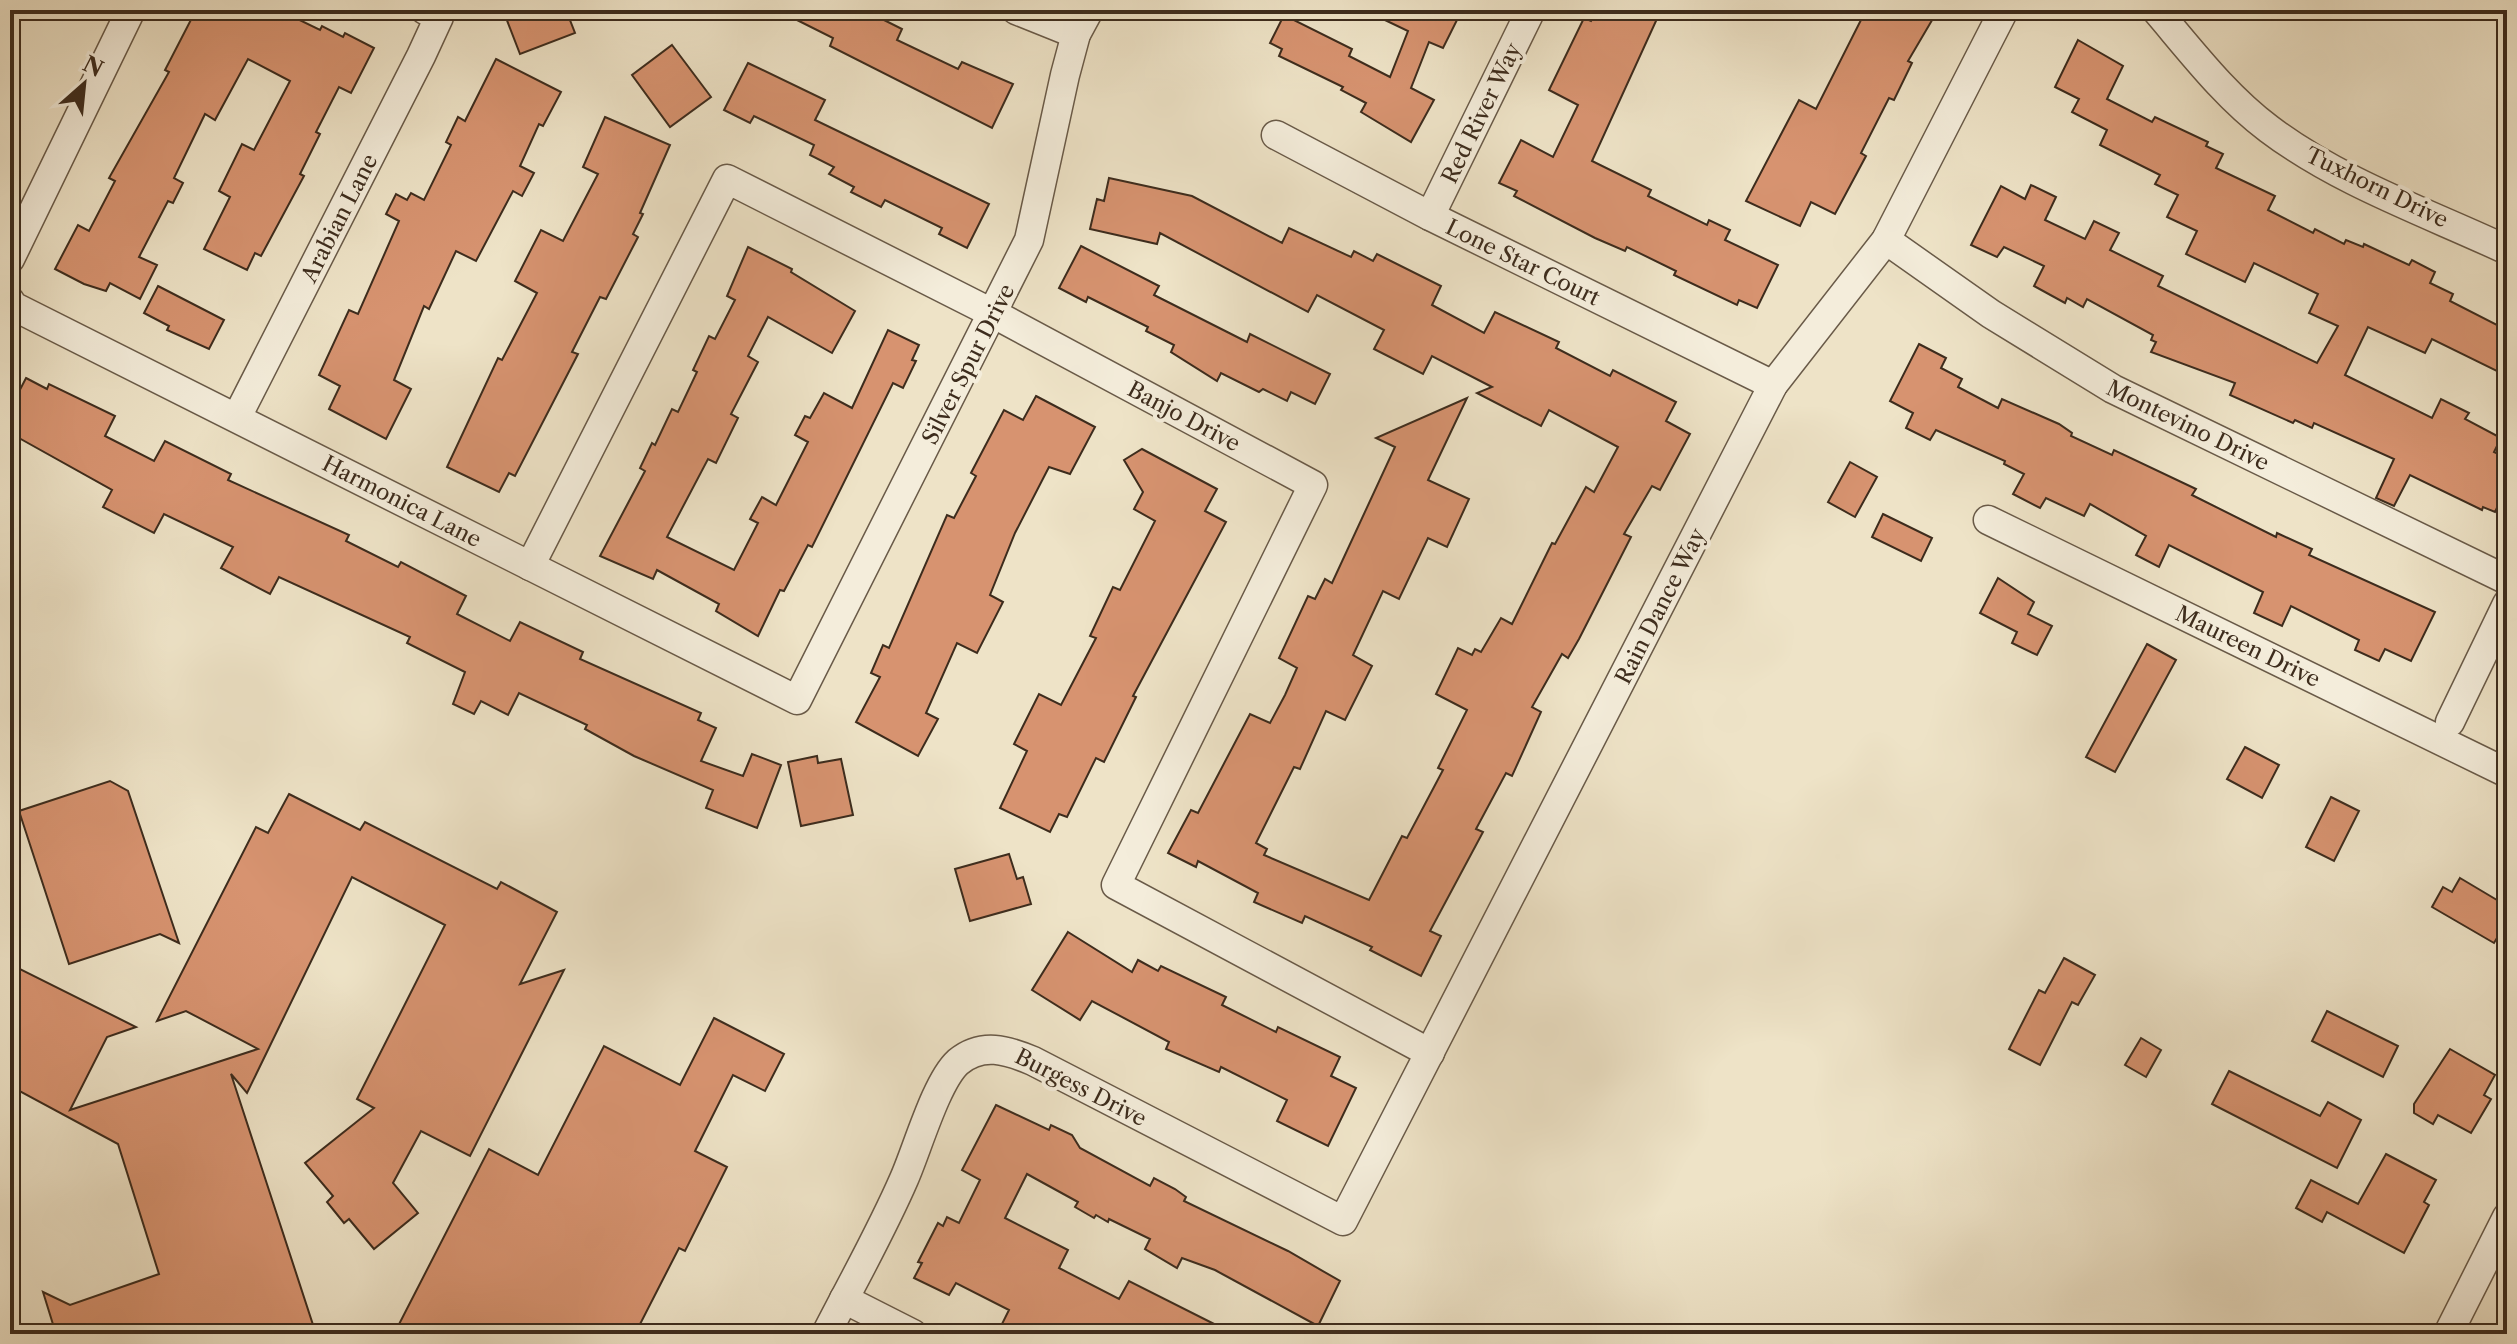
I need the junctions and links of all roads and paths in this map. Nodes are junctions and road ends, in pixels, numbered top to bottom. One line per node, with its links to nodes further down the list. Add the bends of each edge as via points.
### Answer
1 (131, 10): 12 (street)
2 (1016, 10): 7 (street)
3 (1531, 10): 9 (street, Red River Way)
4 (2004, 10): 10 (street, Rain Dance Way)
5 (2156, 10): 11 (street, Tuxhorn Drive, via 2225,90 2268,128 2320,163)
6 (432, 13): 16 (street, Arabian Lane)
7 (1083, 22): 14 (street, Silver Spur Drive, via 1029,240)
8 (1276, 135): 9 (street, Lone Star Court)
9 (1430, 216): 15 (street, Lone Star Court)
10 (1886, 240): 15 (street, Rain Dance Way); 19 (street, Montevino Drive, via 1991,314 2113,389)
11 (2507, 250)
12 (10, 259)
13 (10, 301): 16 (street, Harmonica Lane)
14 (994, 314): 18 (street, Banjo Drive, via 727,179); 21 (street, Silver Spur Drive); 24 (street, Banjo Drive, via 1313,485 1116,885)
15 (1773, 385): 24 (street, Rain Dance Way)
16 (237, 417): 18 (street, Harmonica Lane)
17 (1988, 520): 23 (street, Maureen Drive)
18 (530, 566): 21 (street, Harmonica Lane)
19 (2507, 580)
20 (2507, 604): 22 (street)
21 (797, 700)
22 (2450, 722)
23 (2507, 773)
24 (1430, 1053): 26 (street, Rain Dance Way)
25 (2507, 1217): 30 (street)
26 (1343, 1221): 27 (street, Burgess Drive, via 1033,1061 1005,1049 977,1050 957,1063 946,1080)
27 (844, 1299): 28 (street, Burgess Drive); 29 (street)
28 (826, 1334)
29 (913, 1334)
30 (2448, 1334)

